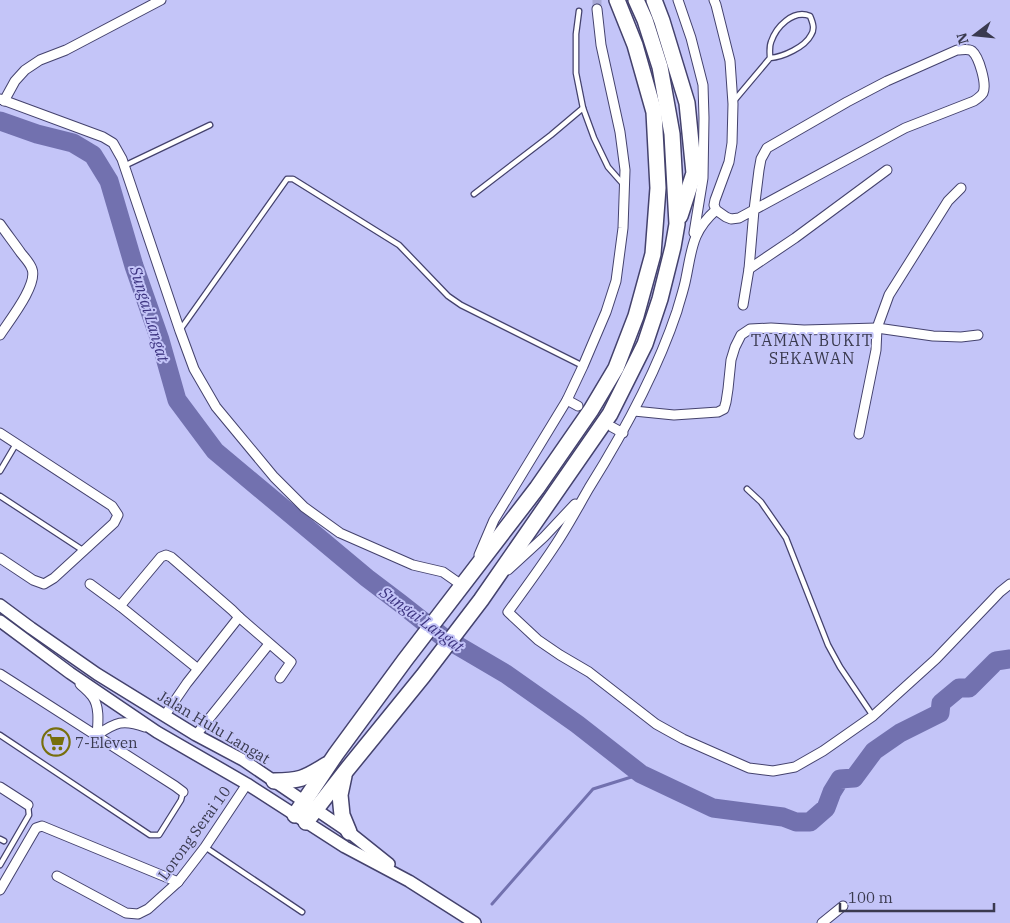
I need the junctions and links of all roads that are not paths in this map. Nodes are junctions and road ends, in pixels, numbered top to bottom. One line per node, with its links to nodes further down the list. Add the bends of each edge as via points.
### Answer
1 (161, 0): 12 (street, via 66,50 40,60 25,70)
2 (617, 0): 47 (highway, via 635,45 654,112 658,188 653,254 636,316 616,368 591,410)
3 (636, 0): 24 (highway, via 660,67 672,134)
4 (654, 0): 24 (highway, via 687,103 694,173)
5 (673, 0): 10 (street)
6 (678, 0): 10 (street)
7 (714, 0): 13 (street, via 730,61)
8 (597, 10): 18 (street, via 601,45 620,132)
9 (579, 11): 14 (lane, via 576,73)
10 (691, 38): 26 (street, via 703,85 704,135 703,178)
11 (770, 58): 11 (lane, via 784,56 811,35 814,25 810,16 797,15 781,25 771,41); 13 (lane)
12 (2, 100): 16 (street, via 103,137 113,143)
13 (732, 104): 21 (street, via 732,143 729,162 714,200)
14 (582, 108): 18 (lane, via 608,167); 20 (lane)
15 (210, 125): 16 (lane)
16 (124, 166): 29 (street)
17 (887, 170): 25 (street)
18 (624, 185): 32 (street, via 623,228 616,282)
19 (961, 188): 28 (street, via 948,201 889,295)
20 (474, 194)
21 (716, 210): 22 (street, via 731,218 739,218); 26 (street, via 694,239)
22 (754, 210): 22 (street, via 761,159 766,148 887,81 957,50 971,50 976,57 984,88 974,101 905,128); 25 (street)
23 (0, 224): 30 (street, via 33,270 30,288)
24 (677, 224): 48 (highway, via 660,299 644,344 610,414)
25 (749, 269): 27 (street)
26 (686, 280): 35 (street, via 663,347)
27 (743, 305)
28 (877, 328): 31 (street, via 933,336); 35 (street, via 750,329 741,335 735,347 724,409 674,415); 39 (street, via 876,350)
29 (180, 331): 32 (lane, via 287,180 294,179 399,245 461,306); 51 (street, via 194,369 216,407 274,477 304,507 340,533 413,565 443,572)
30 (0, 335)
31 (978, 335)
32 (583, 366): 33 (street)
33 (567, 400): 34 (street); 47 (street, via 494,520)
34 (578, 406)
35 (634, 411): 38 (street)
36 (612, 427): 38 (street)
37 (0, 433): 40 (street)
38 (622, 433): 42 (street)
39 (859, 434)
40 (16, 444): 41 (lane); 45 (street, via 112,506 118,515 114,523)
41 (0, 471)
42 (589, 489): 48 (street, via 544,537); 62 (street, via 508,612 538,640 589,672 656,724 749,768 773,771 795,767)
43 (746, 489): 62 (lane, via 761,502 786,538 828,645)
44 (0, 496): 45 (lane)
45 (84, 551): 46 (street, via 44,584)
46 (0, 558)
47 (472, 574): 51 (highway)
48 (493, 583): 68 (highway)
49 (90, 584): 53 (street)
50 (1010, 584): 62 (street, via 936,659)
51 (459, 591): 67 (highway)
52 (0, 605): 61 (main road, Jalan Hulu Langat, via 97,674)
53 (120, 606): 54 (street, via 161,557 166,556); 57 (street)
54 (239, 617): 56 (street); 57 (street)
55 (0, 621): 59 (main road, Jalan Hulu Langat)
56 (270, 644): 60 (street, via 291,662); 66 (street)
57 (198, 669): 61 (street)
58 (0, 674): 65 (street)
59 (70, 674): 63 (main road, Jalan Hulu Langat); 65 (street, via 93,697 97,710)
60 (280, 678)
61 (165, 715): 66 (main road, Jalan Hulu Langat)
62 (873, 716)
63 (157, 732): 65 (street, via 130,722 116,724); 70 (main road, Jalan Hulu Langat)
64 (0, 735): 72 (lane, via 150,835 159,835 181,800)
65 (97, 735): 72 (street)
66 (196, 736): 69 (main road, Jalan Hulu Langat, via 243,760)
67 (330, 762): 69 (highway, via 294,781); 74 (highway)
68 (345, 772): 74 (highway); 76 (highway, via 340,795 342,815)
69 (274, 781): 74 (main road, Jalan Hulu Langat)
70 (247, 784): 75 (main road, Jalan Hulu Langat); 77 (street, Lorong Serai 10)
71 (0, 787): 73 (street)
72 (182, 792)
73 (28, 805): 78 (lane, via 29,815)
74 (310, 805): 75 (highway); 76 (main road, Jalan Hulu Langat)
75 (301, 818): 80 (main road, Jalan Hulu Langat, via 345,847)
76 (349, 832): 80 (main road, Jalan Hulu Langat)
77 (205, 847): 81 (street, Lorong Serai 10); 84 (lane)
78 (0, 865)
79 (57, 876): 81 (street, Lorong Serai 10, via 126,913 138,914)
80 (410, 881): 85 (main road, Jalan Hulu Langat)
81 (178, 882): 82 (street, via 42,826 36,828)
82 (0, 890)
83 (843, 906): 86 (street)
84 (302, 912)
85 (475, 923)
86 (822, 923)

